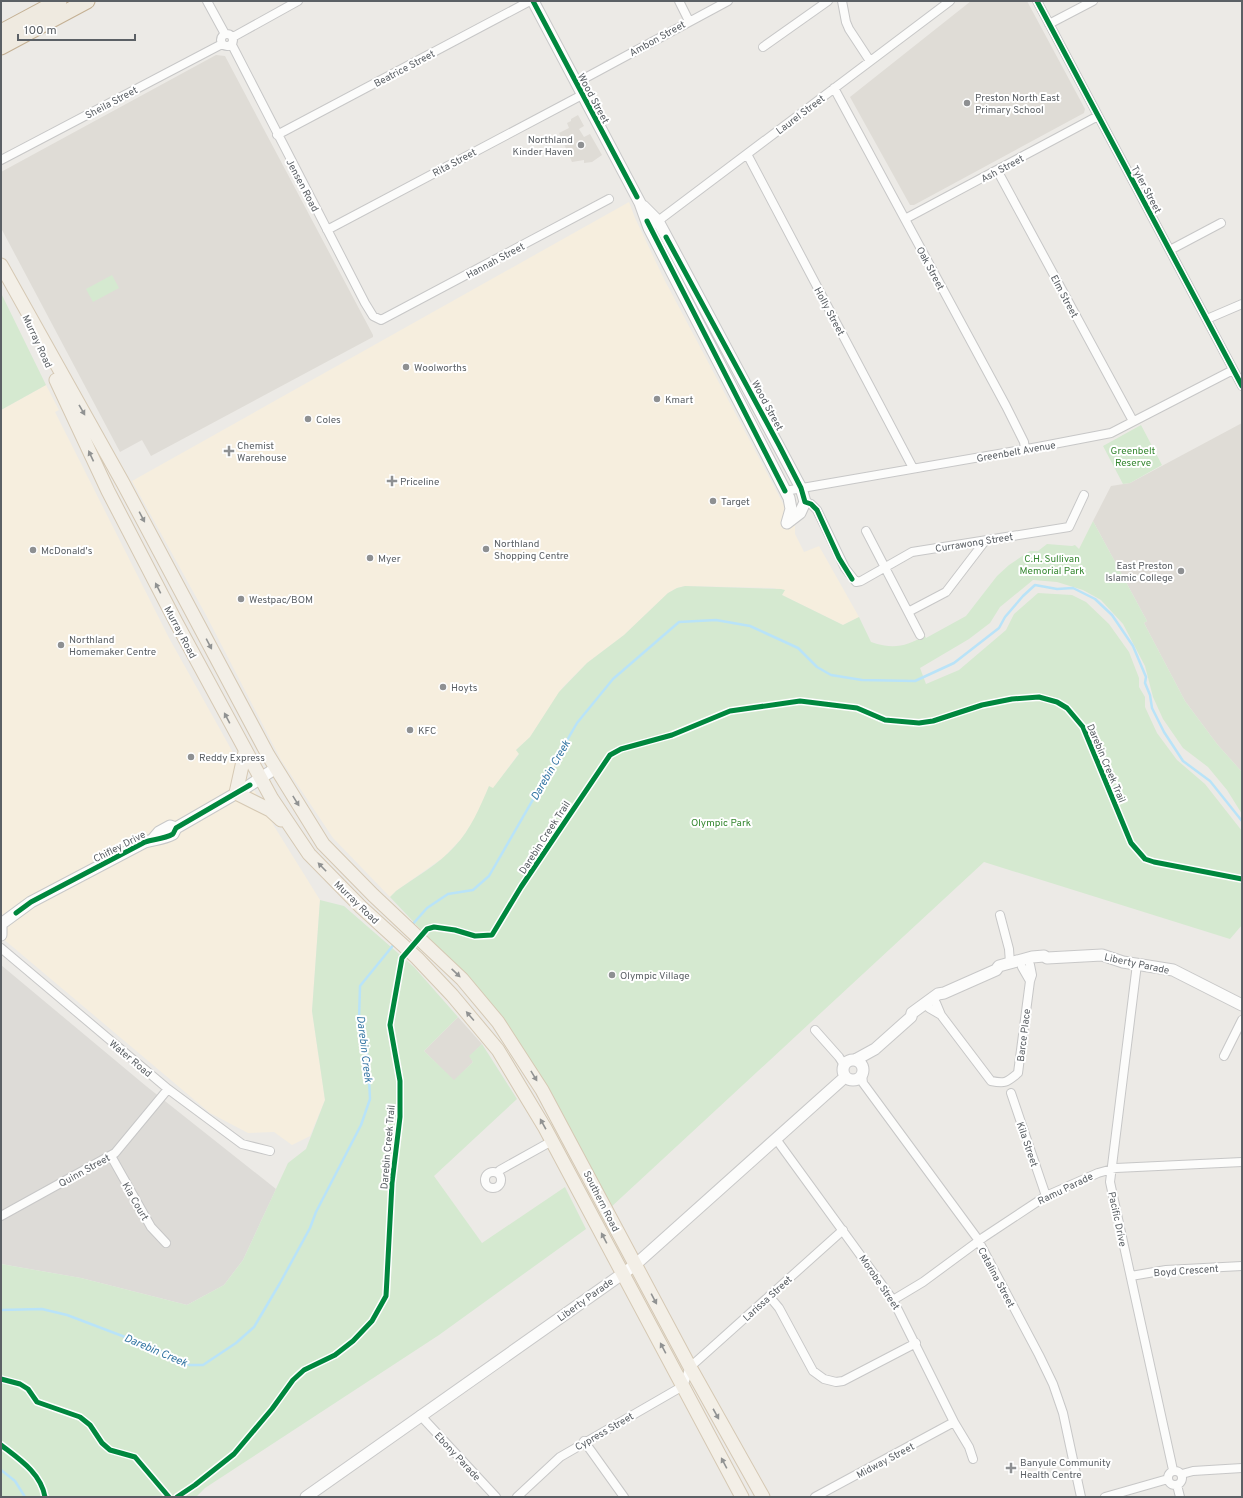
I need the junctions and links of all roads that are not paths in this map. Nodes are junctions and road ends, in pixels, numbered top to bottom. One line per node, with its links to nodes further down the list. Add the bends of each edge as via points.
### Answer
1 (59, 1): 13 (highway)
2 (86, 1): 13 (highway)
3 (207, 1): 17 (street, Jensen Road)
4 (298, 1): 17 (street)
5 (531, 1): 23 (street, Wood Street); 25 (street, Beatrice Street)
6 (679, 1): 14 (street)
7 (728, 1): 14 (street, Ambon Street)
8 (828, 1): 19 (street)
9 (842, 1): 20 (street, via 848,26)
10 (950, 1): 20 (street, Laurel Street)
11 (1037, 1): 15 (street, Tyler Street)
12 (1093, 1): 15 (street)
13 (36, 21): 16 (highway); 18 (highway)
14 (690, 21): 21 (street, Ambon Street)
15 (1049, 24): 24 (street, Tyler Street)
16 (1, 32)
17 (230, 38): 25 (street, Jensen Road); 27 (street, Sheila Street, via 228,46 222,44)
18 (1, 47)
19 (763, 47)
20 (870, 61): 22 (street, Laurel Street)
21 (587, 77)
22 (834, 88): 26 (street, Laurel Street); 30 (street, Oak Street)
23 (582, 95): 32 (street, Wood Street); 33 (street, Rita Street)
24 (1098, 116): 28 (street, Ash Street); 34 (street, Tyler Street)
25 (277, 135): 33 (street, Jensen Road)
26 (747, 154): 32 (street, Laurel Street); 46 (street, Holly Street)
27 (1, 160)
28 (997, 170): 30 (street, Ash Street); 42 (street, Elm Street)
29 (609, 199): 39 (street, Hannah Street)
30 (905, 219): 44 (street, Oak Street, via 1010,413)
31 (1221, 223): 34 (street)
32 (654, 224): 43 (street, Wood Street); 45 (street, Wood Street)
33 (327, 230): 39 (street, Jensen Road, via 373,316)
34 (1170, 250): 38 (street, Tyler Street)
35 (1, 265): 36 (main road, Murray Road)
36 (15, 291): 47 (main road, Murray Road, one-way to 47); 49 (main road, Murray Road, one-way to 36)
37 (1242, 304): 38 (street)
38 (1207, 319): 40 (street, Tyler Street)
39 (380, 320)
40 (1233, 370): 41 (street, Tyler Street); 42 (street, Greenbelt Avenue)
41 (1242, 386)
42 (1133, 421): 44 (street, Greenbelt Avenue, via 1111,433)
43 (780, 447): 45 (street, via 774,451); 48 (street, Wood Street)
44 (1025, 449): 46 (street, Greenbelt Avenue)
45 (771, 462): 50 (street, Wood Street)
46 (913, 468): 48 (street, Greenbelt Avenue)
47 (123, 483): 49 (main road); 59 (main road, Murray Road, one-way to 59)
48 (801, 488): 50 (street, Greenbelt Avenue); 52 (street, Wood Street)
49 (108, 491): 58 (main road, Murray Road, one-way to 49)
50 (787, 494): 52 (street); 52 (street, Wood Street, via 791,509 787,523 800,513)
51 (1084, 495): 54 (street, Currawong Street, via 1069,527)
52 (805, 502): 55 (street, Currawong Street, via 817,510 839,558 852,579 856,582 861,581)
53 (866, 531): 55 (street)
54 (985, 540): 55 (street, Currawong Street, via 912,552); 56 (street, via 946,592)
55 (884, 568): 56 (street)
56 (908, 612): 57 (street)
57 (920, 635)
58 (245, 752): 60 (main road, Murray Road); 61 (main road)
59 (276, 768): 60 (street, Chifley Drive); 63 (main road, Murray Road, one-way to 63, via 323,844)
60 (260, 778): 61 (street, Chifley Drive); 62 (main road, Murray Road)
61 (236, 793): 62 (main road, via 270,810); 66 (street, Chifley Drive, via 176,828 173,834 163,839 153,839 31,902)
62 (294, 832): 64 (main road, Murray Road, one-way to 62, via 309,854)
63 (372, 895): 64 (main road); 67 (main road, Murray Road)
64 (361, 907): 69 (main road, Murray Road)
65 (1000, 915): 72 (street, Barce Place, via 1010,949)
66 (1, 925): 68 (street)
67 (408, 929): 95 (main road, Southern Road, one-way to 95, via 462,979 521,1054 546,1096)
68 (1, 936)
69 (397, 940): 84 (main road, Southern Road, one-way to 69, via 498,1050 452,995)
70 (1, 948): 81 (street, Water Road)
71 (1137, 964): 72 (street, Liberty Parade, via 1096,954 1047,958 1040,956); 74 (street, Liberty Parade, via 1179,972); 88 (street, Pacific Drive)
72 (1019, 965): 73 (street, Liberty Parade, via 999,966 996,970 938,994); 73 (street, Barce Place, via 1032,975 1018,1073 1008,1082 991,1081)
73 (931, 1003): 77 (street, Liberty Parade, via 912,1013 911,1017)
74 (1242, 1005)
75 (1242, 1020): 78 (street)
76 (815, 1030): 79 (street)
77 (875, 1049): 79 (street, Liberty Parade); 80 (street, Liberty Parade)
78 (1224, 1056)
79 (847, 1060): 80 (street, via 860,1062); 80 (street, via 842,1070)
80 (858, 1076): 83 (street, Liberty Parade); 93 (street, Catalina Street)
81 (168, 1090): 85 (street, Water Road, via 242,1144); 86 (street, Quinn Street)
82 (1011, 1093): 90 (street, Kila Street)
83 (776, 1139): 92 (street, Morobe Street); 95 (street, Liberty Parade)
84 (552, 1141): 89 (street); 97 (main road, Southern Road, one-way to 84)
85 (270, 1151)
86 (111, 1156): 91 (street, Quinn Street); 94 (street, Kia Court, via 151,1227)
87 (1242, 1162): 88 (street, Ramu Parade)
88 (1111, 1169): 90 (street, Ramu Parade); 98 (street, Pacific Drive, via 1110,1182)
89 (497, 1173)
90 (1046, 1196): 93 (street, Ramu Parade)
91 (1, 1216)
92 (843, 1230): 99 (street, Larissa Street); 100 (street, Morobe Street)
93 (978, 1241): 100 (street, Ramu Parade); 120 (street, Catalina Street, via 1053,1384 1063,1413)
94 (166, 1243)
95 (635, 1265): 97 (street, Liberty Parade); 102 (main road, Southern Road, one-way to 102)
96 (1242, 1266): 98 (street, Boyd Crescent, via 1166,1270)
97 (622, 1273): 103 (main road, Southern Road, one-way to 97); 104 (street, Liberty Parade)
98 (1131, 1276): 109 (street, Pacific Drive)
99 (769, 1296): 101 (street, via 779,1308 813,1371 824,1379 843,1381); 102 (street, Larissa Street)
100 (894, 1300): 101 (street, Morobe Street)
101 (916, 1343): 105 (street, Morobe Street)
102 (690, 1367): 103 (street); 118 (main road, Southern Road, one-way to 118)
103 (683, 1386): 106 (street, Cypress Street); 117 (main road, Southern Road, one-way to 103)
104 (420, 1415): 113 (street, Liberty Parade); 114 (street, Ebony Parade)
105 (954, 1422): 107 (street, Morobe Street); 119 (street, Midway Street)
106 (584, 1442): 115 (street, Cypress Street, via 560,1457); 116 (street)
107 (973, 1459)
108 (1242, 1468): 110 (street)
109 (1173, 1470): 110 (street, via 1178,1470); 111 (street)
110 (1182, 1474): 112 (street, via 1182,1481)
111 (1168, 1479): 112 (street, via 1171,1484); 121 (street)
112 (1177, 1485): 122 (street)
113 (306, 1497)
114 (496, 1497)
115 (517, 1497)
116 (624, 1497)
117 (742, 1497)
118 (763, 1497)
119 (815, 1497)
120 (1081, 1497)
121 (1105, 1497)
122 (1180, 1497)

